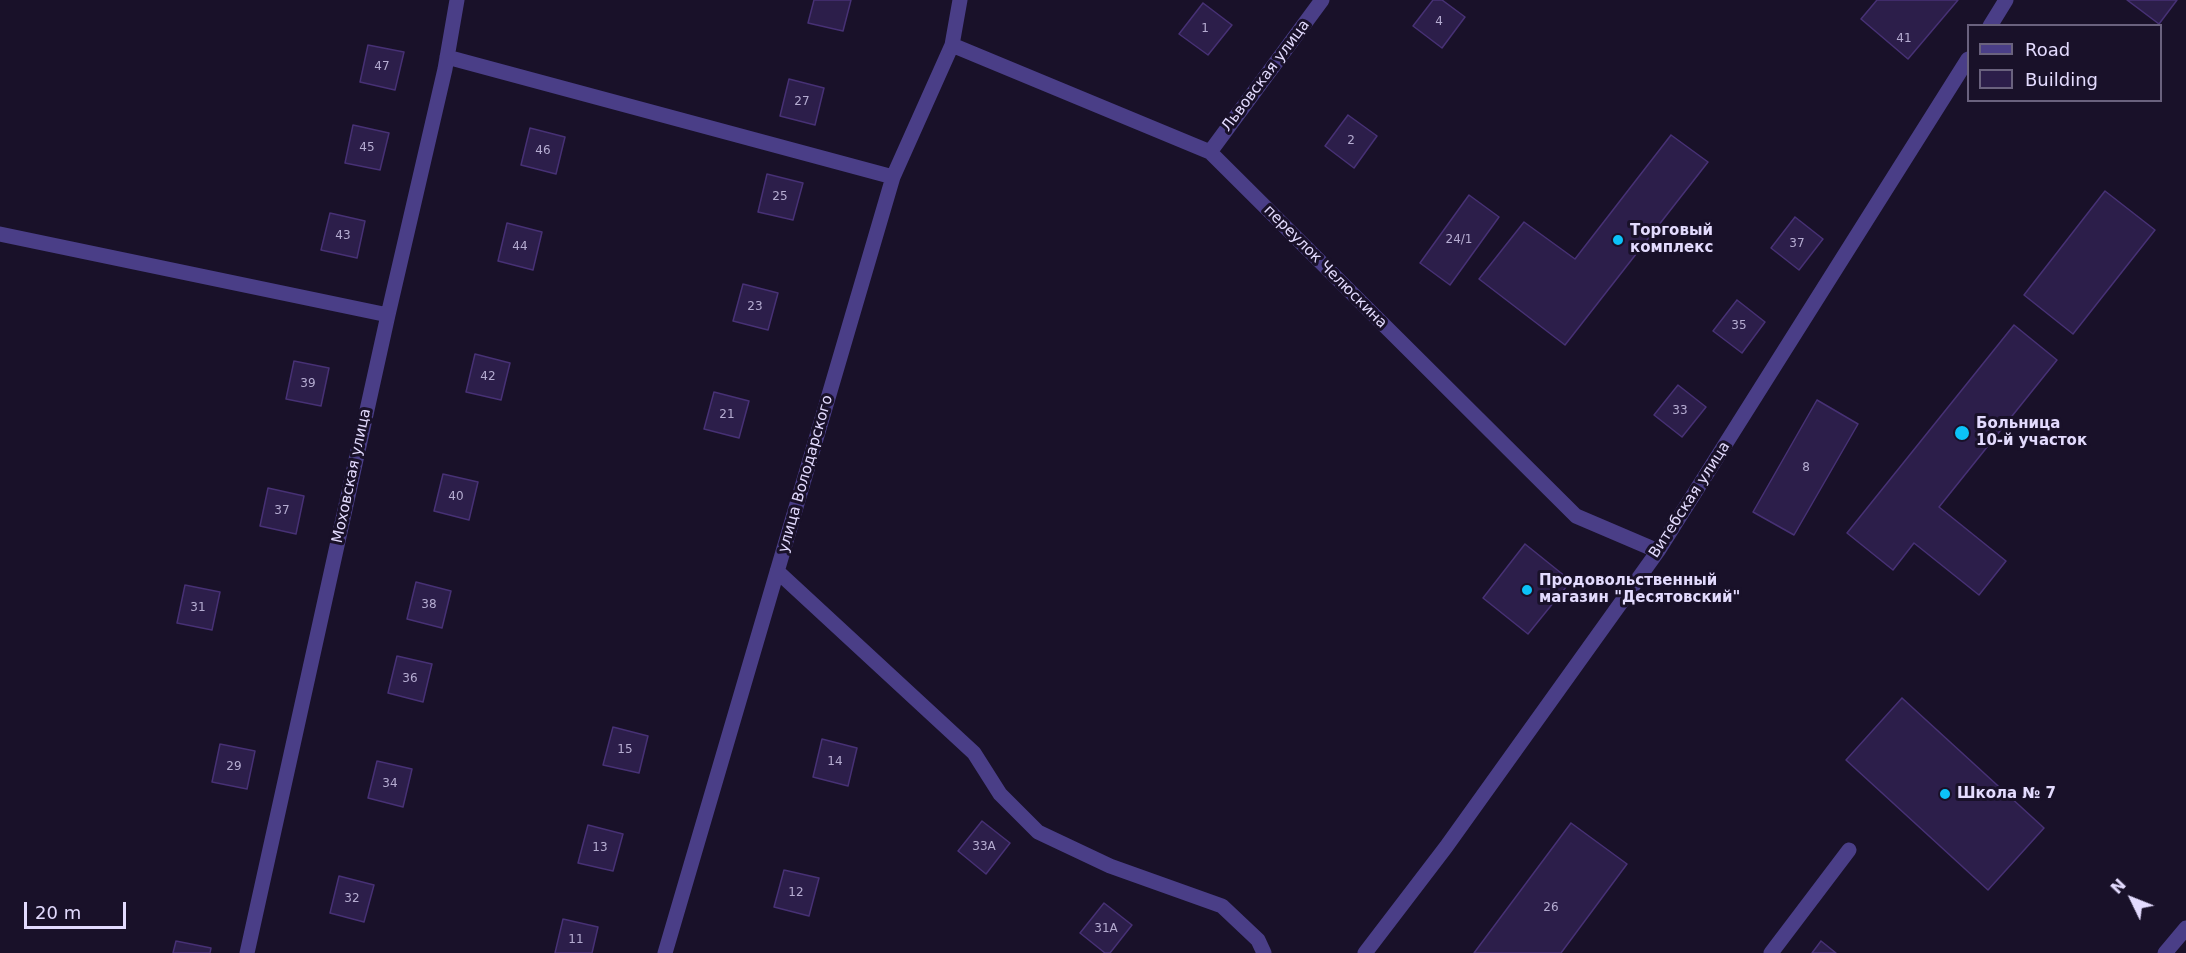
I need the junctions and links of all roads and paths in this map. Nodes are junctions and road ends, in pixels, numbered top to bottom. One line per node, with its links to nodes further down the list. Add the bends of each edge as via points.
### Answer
1 (457, 0): 7 (street, Моховская улица)
2 (960, 0): 6 (street, улица Володарского)
3 (1322, 0): 9 (street, Львовская улица)
4 (2006, 0): 5 (street)
5 (1991, 24)
6 (952, 45): 9 (street, переулок Челюскина); 10 (street, улица Володарского)
7 (447, 57): 10 (street); 12 (street, Моховская улица)
8 (1967, 61): 13 (street, Витебская улица)
9 (1210, 152): 13 (street, переулок Челюскина, via 1576,516)
10 (893, 177): 14 (street, улица Володарского)
11 (0, 234): 12 (street)
12 (388, 315): 17 (street, Моховская улица)
13 (1658, 551): 20 (street, Витебская улица, via 1446,847)
14 (777, 571): 18 (street, улица Володарского); 19 (street, via 974,753 1000,794 1038,832 1110,866 1222,906 1258,940)
15 (1849, 850): 21 (street)
16 (2186, 928): 22 (street)
17 (247, 953)
18 (665, 953)
19 (1264, 953)
20 (1365, 953)
21 (1771, 953)
22 (2165, 953)

